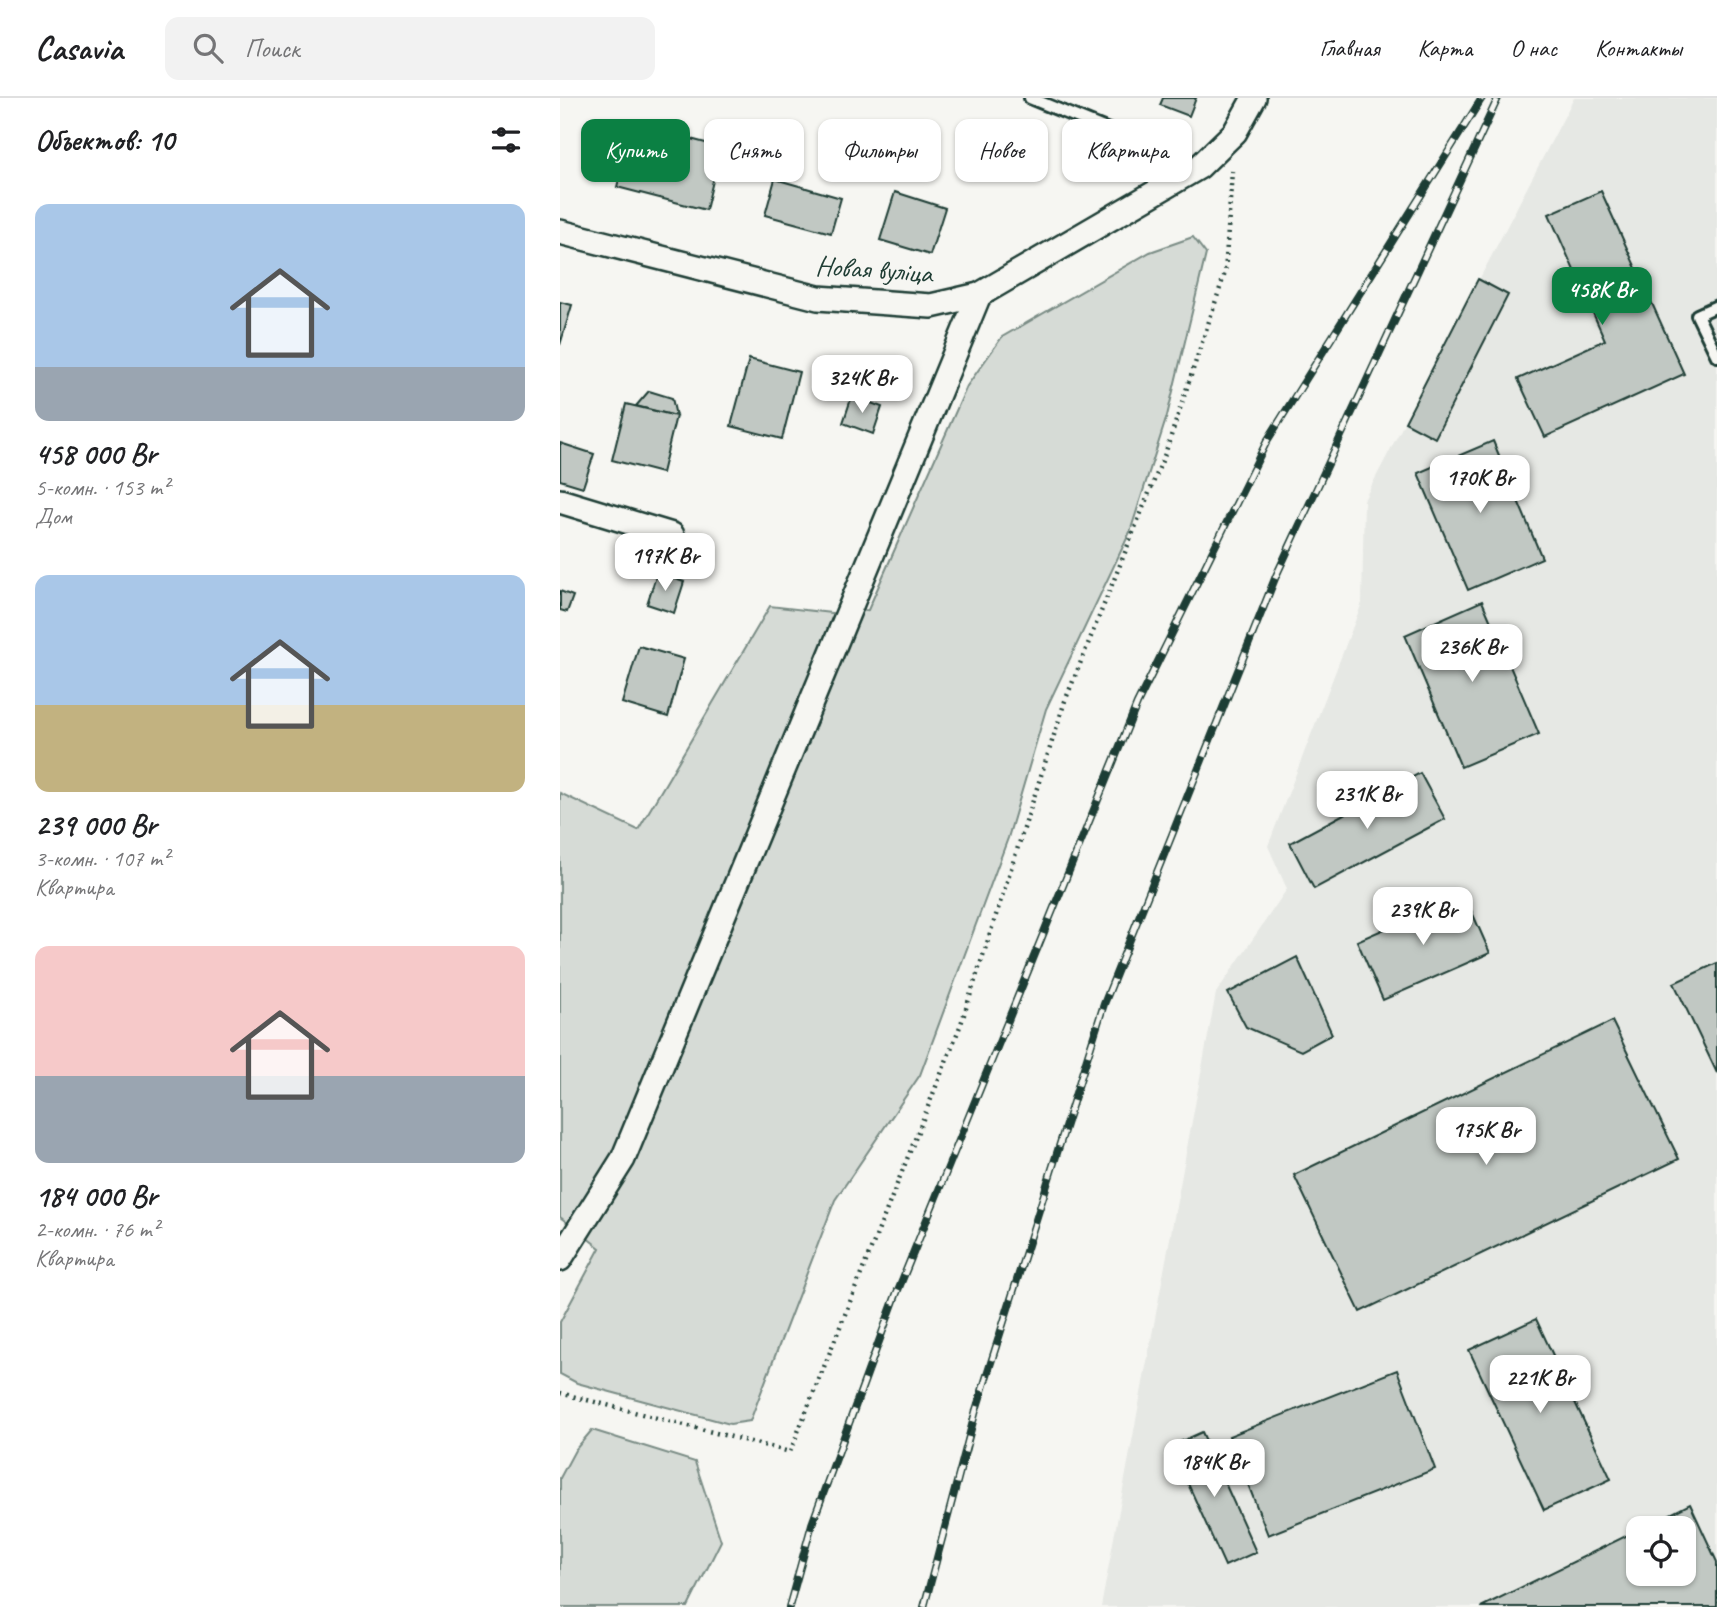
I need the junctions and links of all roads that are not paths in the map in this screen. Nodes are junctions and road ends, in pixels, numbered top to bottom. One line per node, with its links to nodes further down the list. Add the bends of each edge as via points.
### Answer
1 (1030, 98): 3 (lane)
2 (1254, 98): 3 (street, Новая вуліца, via 1235,132)
3 (1199, 167): 5 (street, Новая вуліца)
4 (560, 232): 5 (street, Новая вуліца, via 818,298 931,306)
5 (979, 295): 10 (street, via 622,1159)
6 (1717, 306): 7 (lane, via 1697,316)
7 (1717, 356)
8 (560, 502): 9 (street)
9 (672, 535)
10 (560, 1259)

